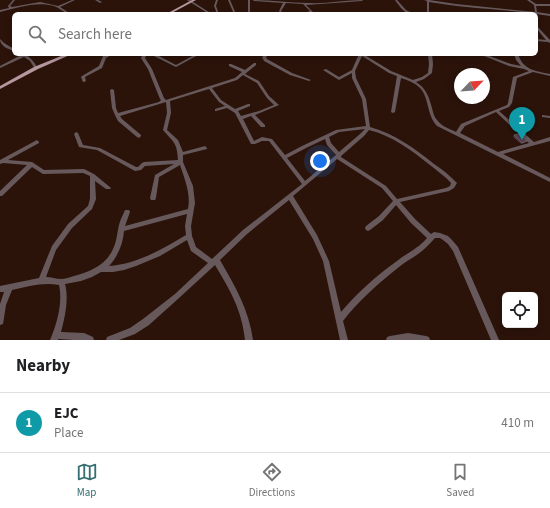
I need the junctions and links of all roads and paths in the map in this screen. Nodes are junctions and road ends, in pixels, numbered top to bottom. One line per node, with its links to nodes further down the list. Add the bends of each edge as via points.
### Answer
1 (14, 0): 20 (street, via 9,6)
2 (74, 0): 19 (street)
3 (96, 0): 14 (street)
4 (191, 0): 25 (main road); 26 (street)
5 (217, 0): 27 (street)
6 (229, 0): 28 (street)
7 (249, 0): 29 (street)
8 (254, 0): 15 (street)
9 (362, 0): 16 (street)
10 (396, 0): 32 (street)
11 (426, 0): 21 (street); 33 (street)
12 (528, 0): 17 (street)
13 (289, 1): 15 (street); 16 (street)
14 (101, 2)
15 (285, 2): 30 (street)
16 (303, 3): 31 (street)
17 (535, 5): 18 (street); 35 (street)
18 (550, 5)
19 (58, 6): 20 (street, via 36,3); 24 (street)
20 (12, 8): 23 (street)
21 (505, 9): 22 (street); 34 (street)
22 (524, 10): 35 (street)
23 (0, 11)
24 (67, 12)
25 (171, 12)
26 (208, 12)
27 (217, 12)
28 (233, 12)
29 (249, 12)
30 (281, 12)
31 (312, 12)
32 (409, 12)
33 (428, 12)
34 (504, 12)
35 (536, 12)
36 (538, 12): 37 (street)
37 (550, 15)
38 (538, 28): 41 (street)
39 (0, 40): 42 (street)
40 (538, 40): 41 (street)
41 (549, 40)
42 (12, 49)
43 (20, 56): 59 (street)
44 (26, 56): 61 (street)
45 (65, 56): 61 (main road)
46 (106, 56): 71 (street, via 100,67 84,77)
47 (144, 56): 76 (street, via 143,58 155,85)
48 (156, 56): 49 (street, via 176,66)
49 (194, 56)
50 (266, 56): 70 (street, via 265,60)
51 (360, 56): 64 (street)
52 (364, 56): 68 (street)
53 (430, 56): 72 (street, via 430,73)
54 (487, 56): 60 (street)
55 (517, 56): 56 (street)
56 (521, 63): 60 (street); 62 (street)
57 (256, 64): 66 (street)
58 (230, 66): 66 (street)
59 (0, 67)
60 (517, 67): 62 (street); 69 (street)
61 (36, 68): 73 (main road)
62 (526, 68): 65 (street)
63 (325, 70): 64 (street, via 338,79)
64 (353, 71): 89 (street, via 364,100)
65 (533, 71): 67 (street); 69 (street)
66 (244, 73): 74 (street, via 236,79); 84 (street, via 258,82 268,97 277,104)
67 (550, 75)
68 (399, 76): 72 (street); 82 (street)
69 (515, 77): 81 (street, via 510,103)
70 (309, 80)
71 (84, 81)
72 (414, 82): 91 (street, via 424,91 433,121)
73 (0, 88)
74 (210, 88): 76 (street); 78 (street, via 220,101)
75 (112, 90): 83 (street, via 114,108)
76 (166, 101): 83 (street); 98 (street, via 169,113 165,130 176,141)
77 (249, 105): 80 (street)
78 (228, 106): 79 (street); 80 (street)
79 (216, 110)
80 (235, 110): 86 (street)
81 (497, 111): 91 (street, via 463,125); 96 (street)
82 (394, 112)
83 (118, 114): 92 (street, via 120,120)
84 (252, 115): 86 (street); 88 (street)
85 (543, 116): 87 (street)
86 (241, 118): 101 (street, via 253,143 262,139 270,140)
87 (550, 118)
88 (263, 126)
89 (367, 127): 93 (street, via 344,130); 100 (street); 112 (street, via 401,141 454,183 447,190)
90 (76, 134): 103 (street, via 81,146 98,149 134,169 139,169 144,164)
91 (457, 134): 99 (street)
92 (139, 136)
93 (327, 136): 100 (street, via 329,144); 101 (street)
94 (550, 139): 96 (street)
95 (37, 142): 102 (street)
96 (533, 144): 99 (street)
97 (205, 148): 98 (street)
98 (182, 154): 103 (street)
99 (498, 154): 106 (street)
100 (338, 156): 107 (street); 112 (street, via 384,187)
101 (284, 158): 107 (street)
102 (2, 162): 104 (street)
103 (182, 162): 111 (street, via 157,176); 113 (street, via 190,186)
104 (32, 164): 105 (street, via 43,172 78,171); 109 (street)
105 (92, 175): 108 (street); 121 (street, via 93,199 90,207 70,226 54,248)
106 (550, 180)
107 (305, 184): 110 (street)
108 (108, 188)
109 (0, 194)
110 (290, 196): 119 (street, via 245,232); 125 (street, via 315,237 326,261)
111 (153, 198)
112 (397, 201): 115 (street); 118 (street)
113 (191, 211): 116 (street); 117 (street)
114 (127, 212): 116 (street)
115 (368, 228)
116 (121, 229): 120 (street, via 120,240 112,256)
117 (189, 236): 119 (street, via 193,249); 120 (street, via 148,259)
118 (431, 238): 125 (street, via 427,245 400,262 371,286); 134 (street, via 434,235 441,236 454,247)
119 (214, 262): 129 (street, via 146,322); 130 (street, via 242,307)
120 (101, 269): 122 (street)
121 (41, 281): 122 (street); 123 (street)
122 (60, 282): 127 (street, via 64,288 64,296)
123 (9, 288): 124 (street); 126 (street)
124 (0, 289)
125 (338, 320): 131 (street)
126 (0, 321)
127 (55, 338): 128 (street, via 84,336)
128 (90, 340)
129 (110, 340)
130 (249, 340)
131 (344, 340)
132 (390, 340): 133 (street, via 408,337)
133 (426, 340)
134 (495, 340)

